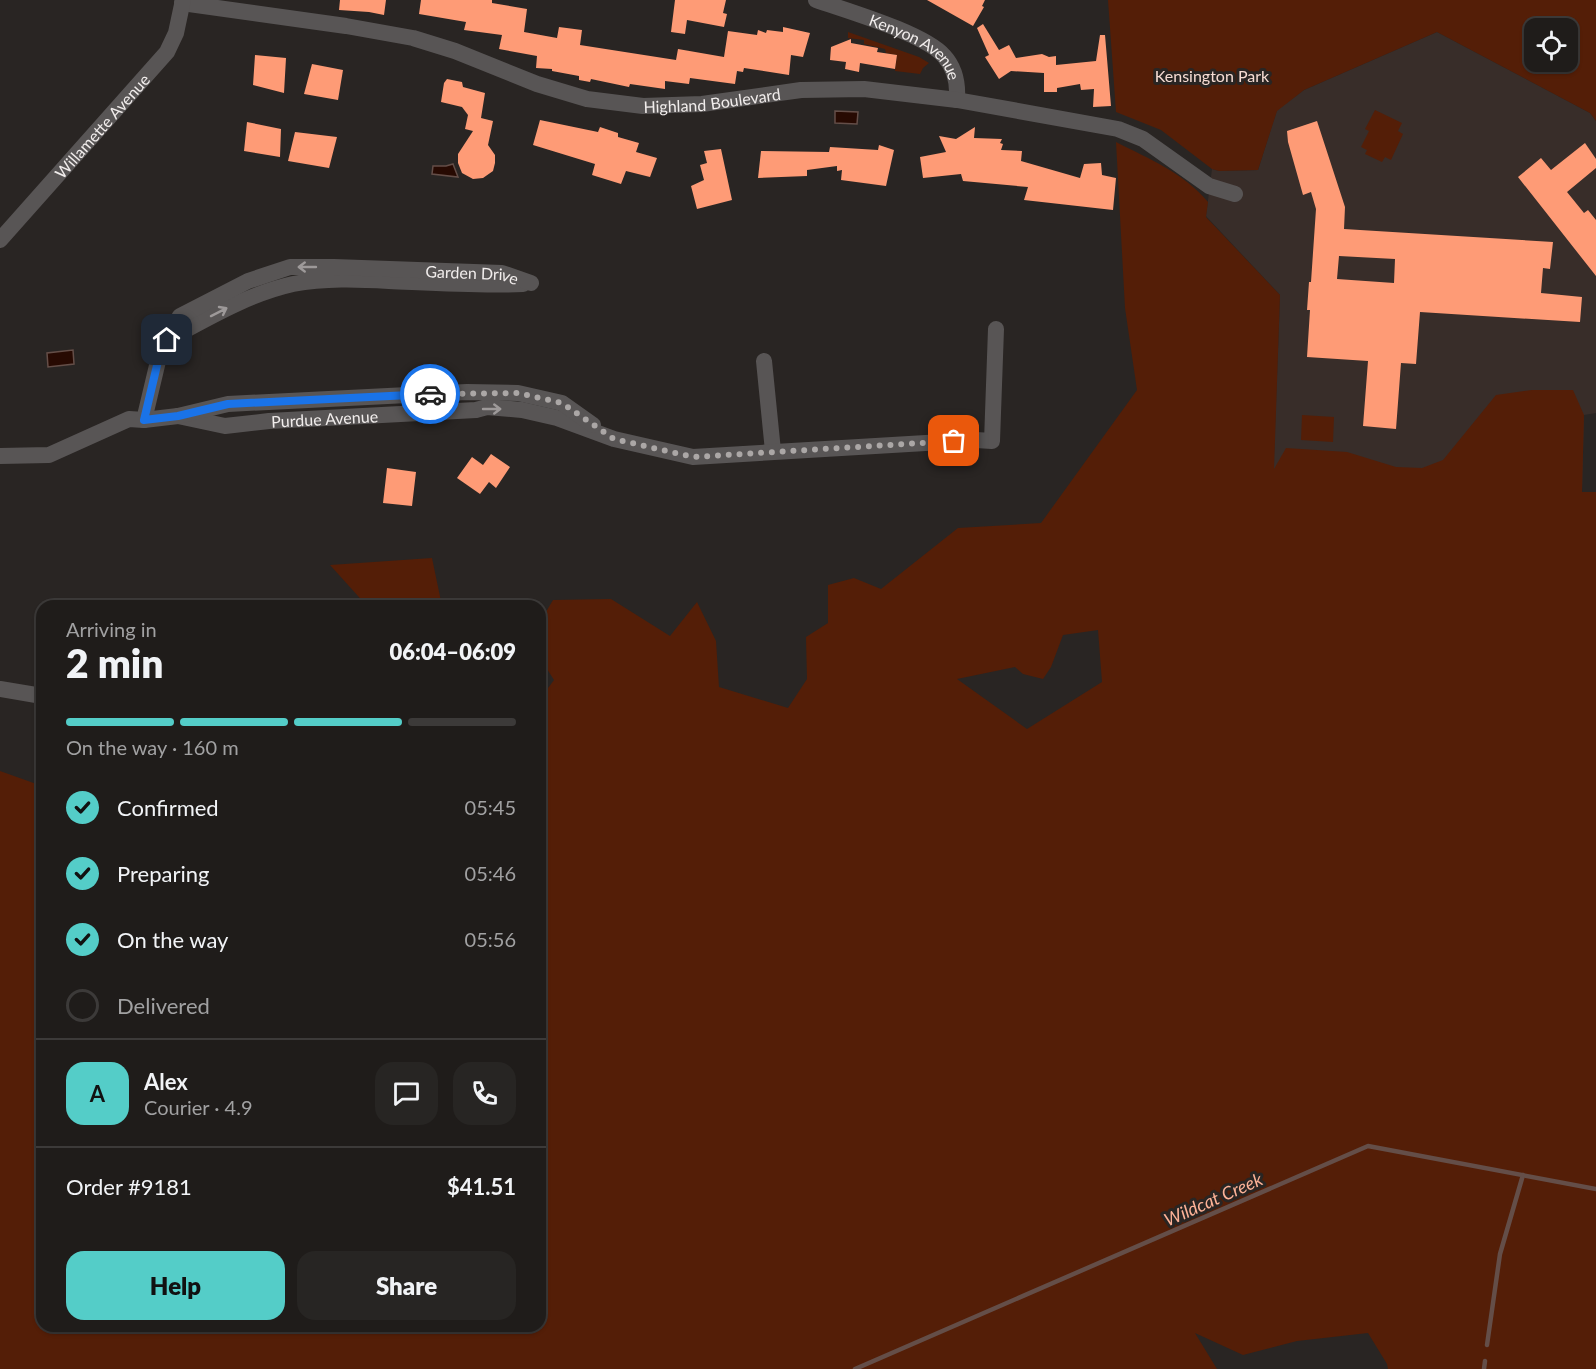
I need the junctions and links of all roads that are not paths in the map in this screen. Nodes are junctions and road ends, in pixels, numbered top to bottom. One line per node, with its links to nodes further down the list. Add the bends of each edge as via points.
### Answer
1 (816, 0): 3 (street, Kenyon Avenue, via 923,41 945,56 958,83)
2 (183, 2): 3 (street, Highland Boulevard, via 413,38 537,84 587,99 621,104 702,104 801,90 864,89); 5 (street, Willamette Avenue, via 167,52)
3 (957, 100): 4 (street, Highland Boulevard, via 1118,129 1143,139 1209,186)
4 (1236, 194)
5 (0, 240)
6 (996, 329): 10 (street, Purdue Avenue, via 992,441)
7 (167, 340): 7 (street, Garden Drive, one-way to 7, via 224,309 294,284 343,279 531,283 502,273 290,267 248,281 180,316); 9 (street, Garden Drive)
8 (764, 361): 10 (street)
9 (144, 420): 10 (street, Purdue Avenue, via 228,404 518,393 562,403 614,439 693,457); 11 (street, Purdue Avenue, via 129,419 49,455)
10 (773, 451)
11 (0, 456)
12 (0, 689): 13 (street)
13 (36, 695)

